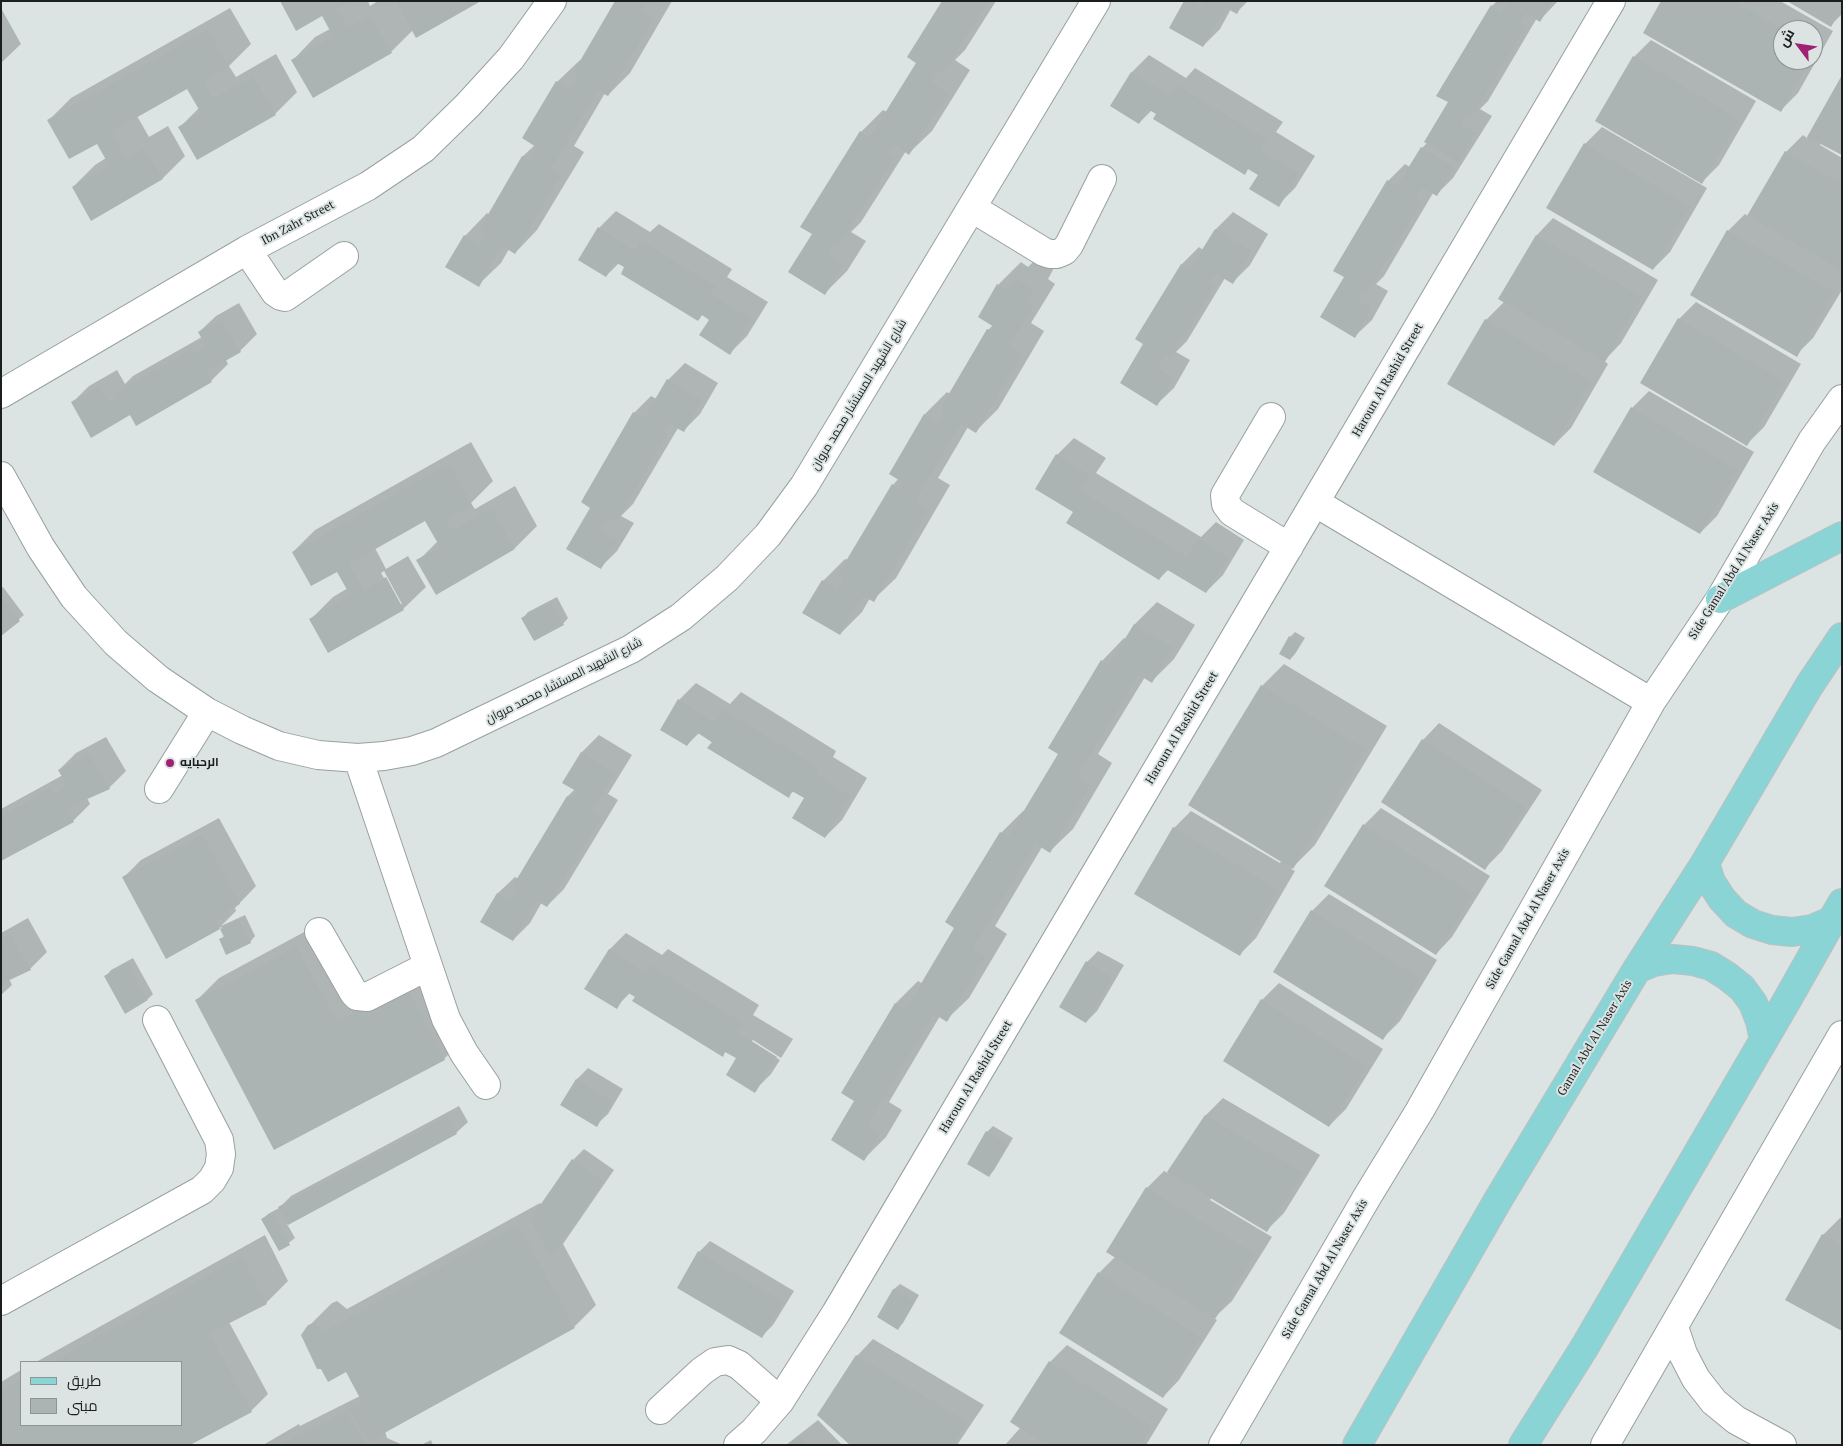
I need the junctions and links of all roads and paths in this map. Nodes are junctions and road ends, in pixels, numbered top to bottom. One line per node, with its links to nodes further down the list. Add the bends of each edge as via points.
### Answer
1 (552, 1): 6 (street, Ibn Zahr Street, via 511,58 423,149 368,186)
2 (1096, 1): 5 (street, شارع الشهيد المستشار محمد مروان)
3 (1611, 1): 12 (street, Haroun Al Rashid Street)
4 (1102, 179): 5 (street, via 1069,245 1057,254 1044,252)
5 (972, 208): 19 (street, شارع الشهيد المستشار محمد مروان, via 804,486 768,535 727,578 681,617 630,649 463,732 412,751)
6 (247, 250): 7 (street, via 275,292 285,297); 8 (street, Ibn Zahr Street)
7 (344, 256)
8 (1, 394)
9 (1842, 399): 15 (street, Side Gamal Abd Al Naser Axis, via 1812,441)
10 (1271, 417): 14 (street, via 1225,495 1226,504 1232,512)
11 (1, 476): 18 (street, شارع الشهيد المستشار محمد مروان, via 41,548 74,597 130,655 158,679)
12 (1316, 504): 14 (street, Haroun Al Rashid Street); 17 (street)
13 (1842, 536): 15 (main road)
14 (1289, 547): 32 (street, Haroun Al Rashid Street)
15 (1720, 599): 17 (street, Side Gamal Abd Al Naser Axis)
16 (1842, 637): 21 (main road, Gamal Abd Al Naser Axis, via 1809,686)
17 (1651, 702): 35 (street, Side Gamal Abd Al Naser Axis, via 1420,1110)
18 (207, 712): 19 (street, شارع الشهيد المستشار محمد مروان, via 279,746 318,755); 20 (street)
19 (358, 758): 24 (street)
20 (159, 789)
21 (1705, 863): 22 (main road, via 1711,882 1722,899 1736,914 1754,924 1792,932 1812,929); 25 (main road, Gamal Abd Al Naser Axis)
22 (1836, 912): 28 (main road)
23 (319, 932): 24 (street, via 358,996 367,997)
24 (428, 966): 29 (street, via 446,1019)
25 (1637, 969): 28 (main road, via 1673,959 1711,966 1742,988 1753,1003); 36 (main road, Gamal Abd Al Naser Axis, via 1498,1200)
26 (157, 1020): 30 (street, via 219,1140 219,1168 202,1190)
27 (1842, 1035): 31 (street)
28 (1764, 1040): 37 (main road, via 1584,1348)
29 (486, 1084)
30 (1, 1302)
31 (1674, 1326): 38 (street); 39 (street, via 1696,1379 1714,1402 1736,1420)
32 (780, 1402): 33 (street, via 728,1360 715,1362 702,1371); 34 (street, Haroun Al Rashid Street)
33 (660, 1410)
34 (738, 1445)
35 (1223, 1445)
36 (1357, 1445)
37 (1523, 1445)
38 (1606, 1445)
39 (1782, 1445)

